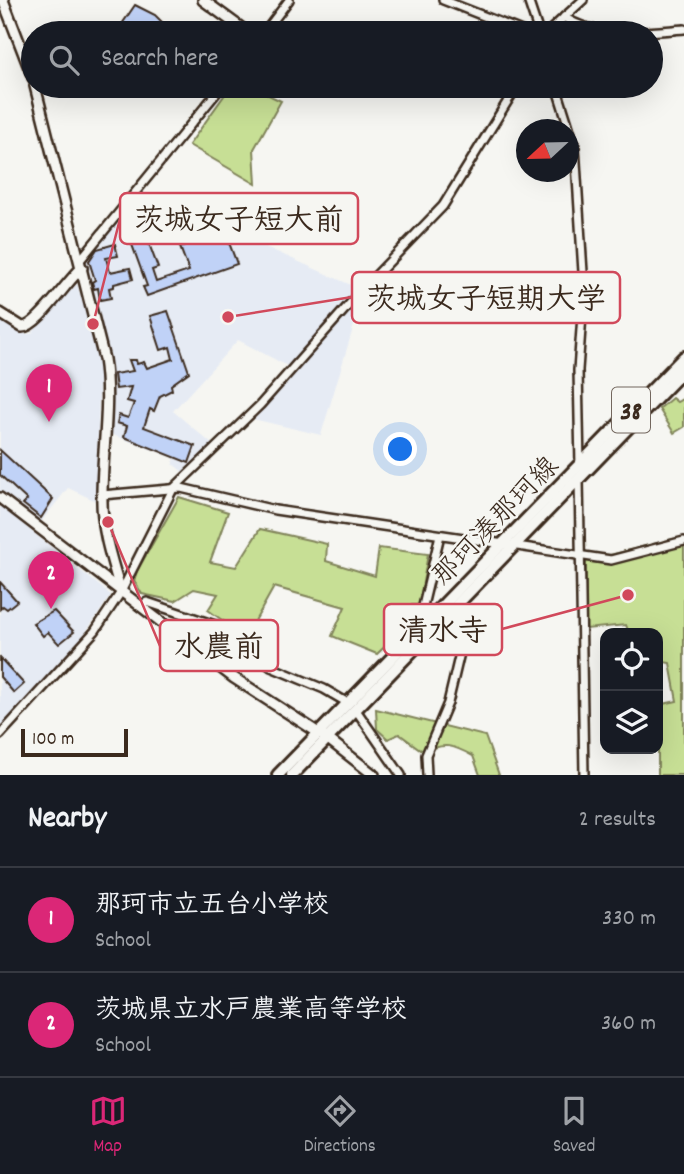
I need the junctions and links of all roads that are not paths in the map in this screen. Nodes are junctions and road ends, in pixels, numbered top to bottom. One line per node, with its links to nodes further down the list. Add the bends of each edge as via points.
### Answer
1 (4, 0): 16 (street)
2 (203, 0): 8 (street)
3 (289, 0): 9 (street)
4 (443, 0): 10 (street)
5 (528, 0): 11 (street)
6 (583, 0): 7 (street)
7 (564, 18): 12 (street); 13 (street)
8 (232, 21)
9 (273, 21)
10 (496, 21)
11 (535, 21)
12 (561, 21)
13 (570, 21)
14 (684, 29): 15 (street)
15 (663, 30)
16 (21, 46)
17 (38, 98): 21 (street)
18 (212, 98): 21 (street)
19 (510, 98): 27 (street, via 443,206 260,405)
20 (560, 98): 25 (street, via 575,146 584,288 578,370)
21 (81, 263): 22 (street, via 33,324 22,327); 28 (street, via 106,371)
22 (0, 313)
23 (684, 357): 25 (main road, 那珂湊那珂線 / 38)
24 (684, 370): 26 (main road, 那珂湊那珂線 / 38)
25 (580, 464): 26 (street); 32 (main road, 那珂湊那珂線 / 38)
26 (579, 480): 33 (main road, 那珂湊那珂線 / 38); 34 (street)
27 (173, 489): 28 (street); 30 (street); 35 (street)
28 (102, 495): 35 (street, via 107,542)
29 (0, 498): 35 (street)
30 (440, 535): 32 (street); 37 (street, via 424,606)
31 (684, 541): 34 (street, via 611,560)
32 (502, 544): 33 (street); 37 (main road, 那珂湊那珂線 / 38)
33 (514, 545): 34 (street); 37 (main road, 那珂湊那珂線 / 38)
34 (581, 556): 46 (street)
35 (121, 592): 36 (street); 39 (street, via 87,642)
36 (139, 606): 38 (street, via 147,602 218,626 271,667); 40 (street, via 234,678)
37 (438, 617): 38 (main road, 那珂湊那珂線 / 38); 45 (street, via 459,628 464,636 448,703 426,755)
38 (352, 707): 40 (main road, 那珂湊那珂線 / 38); 44 (street)
39 (0, 735)
40 (324, 736): 41 (main road, 那珂湊那珂線 / 38); 42 (main road, 那珂湊那珂線 / 38); 43 (street)
41 (278, 775)
42 (292, 775)
43 (374, 775)
44 (401, 775)
45 (427, 775)
46 (584, 775)

